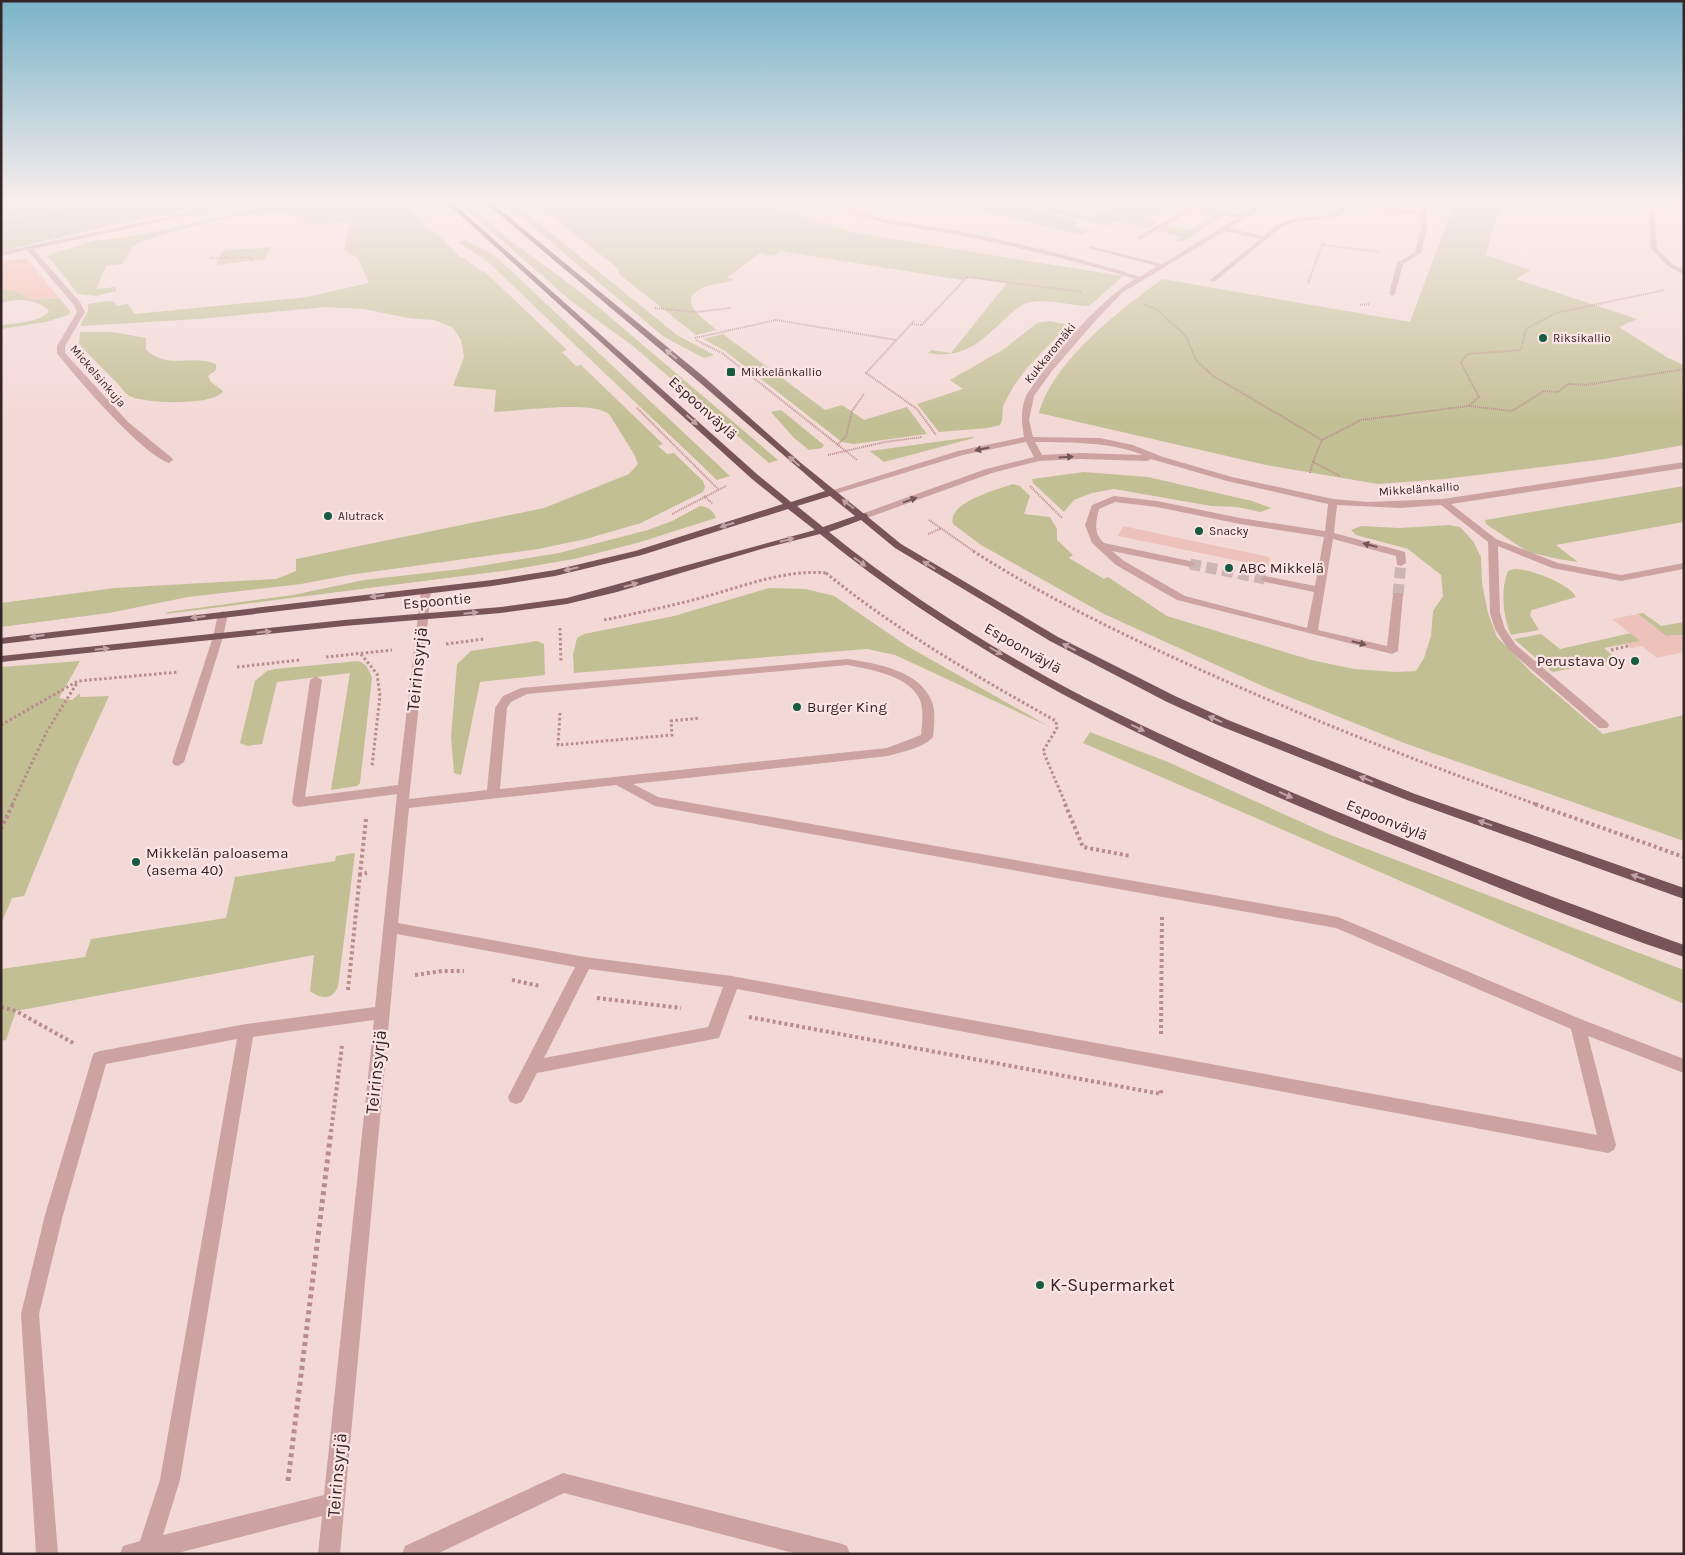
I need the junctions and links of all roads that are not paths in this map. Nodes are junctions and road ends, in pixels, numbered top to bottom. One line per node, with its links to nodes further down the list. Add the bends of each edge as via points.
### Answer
1 (53, 277): 14 (street, Mickelsinkuja, via 81,312 60,346 60,353 112,411 146,444)
2 (532, 277): 19 (main road, Espoonväylä, one-way to 19)
3 (577, 277): 16 (main road, Espoonväylä, one-way to 3)
4 (1131, 277): 8 (street)
5 (1146, 277): 8 (street, Kukkaromäki)
6 (1217, 277): 9 (street)
7 (1396, 277): 10 (street)
8 (1141, 280): 11 (street, Kukkaromäki, via 1121,291 1093,318 1049,369 1030,396 1025,420)
9 (1213, 280)
10 (1392, 294)
11 (1029, 439): 12 (street, Kukkaromäki); 13 (street, Mikkelänkallio, via 1100,441 1130,447); 16 (street, Mikkelänkallio, one-way to 16, via 961,454)
12 (1039, 458): 13 (street, Mikkelänkallio, one-way to 13); 20 (street, Mikkelänkallio, one-way to 12, via 989,471)
13 (1160, 459): 17 (street, Mikkelänkallio, via 1230,479)
14 (169, 460)
15 (1684, 466): 18 (street, Mikkelänkallio)
16 (832, 492): 19 (main road, Espoontie); 20 (main road, Espoonväylä, one-way to 16)
17 (1333, 502): 18 (street, Mikkelänkallio, via 1400,505); 22 (street)
18 (1443, 502): 23 (street)
19 (791, 506): 21 (main road, Espoonväylä); 29 (main road, Espoontie, one-way to 29, via 638,553 555,573)
20 (864, 516): 21 (main road, Espoontie); 45 (main road, Espoonväylä, one-way to 20, via 1411,796 1171,699 1054,639 968,589 898,546)
21 (822, 531): 33 (main road, Espoontie, one-way to 21, via 567,601); 47 (main road, Espoonväylä, one-way to 47, via 859,561 958,629 1081,700 1145,732 1328,814 1544,900)
22 (1329, 535): 24 (street, via 1114,499 1095,507 1090,525); 25 (street, one-way to 22, via 1401,554); 30 (street)
23 (1493, 541): 27 (street, via 1556,566 1621,578); 39 (street, via 1496,614 1500,630 1512,647)
24 (1100, 546): 26 (street); 34 (street, via 1120,563 1181,598)
25 (1401, 563)
26 (1190, 564)
27 (1684, 566)
28 (1265, 579): 30 (street)
29 (426, 590): 32 (main road, Espoontie, one-way to 32); 33 (street, Teirinsyrjä)
30 (1319, 590): 34 (street)
31 (1398, 595): 34 (street, one-way to 31, via 1392,651)
32 (223, 614): 35 (street); 36 (main road, Espoontie, one-way to 36)
33 (422, 618): 35 (main road, Espoontie, one-way to 33); 42 (street, Teirinsyrjä)
34 (1312, 632)
35 (218, 637): 37 (main road, Espoontie, one-way to 35); 40 (street)
36 (1, 641)
37 (1, 659)
38 (316, 680): 42 (street, via 298,802)
39 (1603, 725)
40 (178, 762)
41 (618, 780): 43 (street); 43 (street, via 863,755 906,747 926,736 929,715 926,700 918,688 893,673 848,662 525,691 507,699 501,708); 51 (street, via 655,801 1338,923)
42 (404, 789): 44 (street, Teirinsyrjä)
43 (493, 793): 44 (street)
44 (402, 804): 46 (street, Teirinsyrjä)
45 (1684, 894)
46 (390, 928): 48 (street); 50 (street, Teirinsyrjä)
47 (1684, 950)
48 (585, 963): 49 (street); 54 (street)
49 (732, 982): 51 (street, via 1608,1145); 54 (street, via 714,1033)
50 (382, 1012): 52 (street); 56 (street, Teirinsyrjä)
51 (1578, 1026): 53 (street)
52 (246, 1031): 57 (street, via 170,1480); 58 (street, via 100,1058 54,1215 30,1314)
53 (1684, 1066)
54 (531, 1067): 55 (street)
55 (516, 1096)
56 (334, 1502): 57 (street); 59 (street, Teirinsyrjä)
57 (142, 1552)
58 (47, 1554)
59 (329, 1554)
60 (413, 1554): 61 (street, via 562,1483)
61 (839, 1554)

